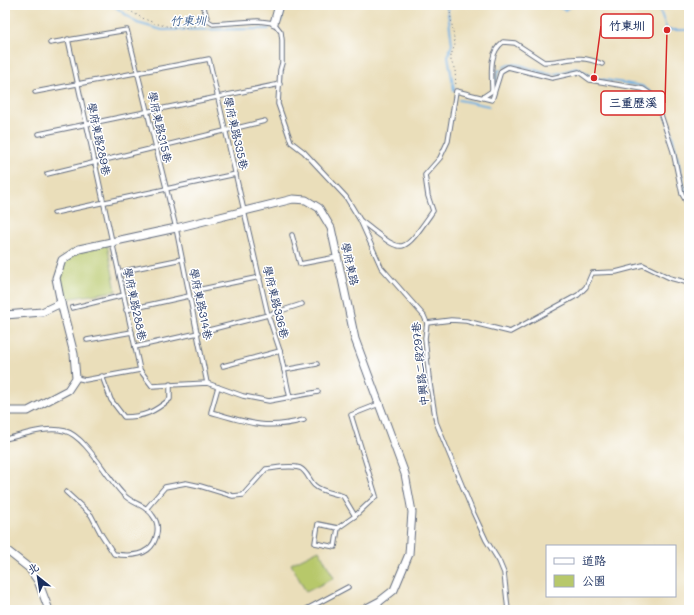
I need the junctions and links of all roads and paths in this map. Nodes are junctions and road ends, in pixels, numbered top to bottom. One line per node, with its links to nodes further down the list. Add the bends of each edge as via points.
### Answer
1 (123, 5): 5 (path, via 135,15 157,24 189,26)
2 (203, 5): 5 (lane)
3 (279, 5): 6 (street)
4 (449, 5): 13 (path, via 455,45 451,55)
5 (208, 21): 6 (lane, via 213,24 258,21)
6 (274, 23): 12 (lane, 中興路二段297巷, via 281,32 282,40)
7 (68, 39): 8 (lane); 10 (lane, 學府東路315巷, via 127,30); 11 (lane, 學府東路289巷)
8 (50, 43)
9 (602, 64): 16 (lane, via 574,57 544,62 515,43 503,42 498,46 491,62 492,91)
10 (138, 72): 11 (lane); 15 (lane, 學府東路335巷, via 209,59); 17 (lane, 學府東路315巷)
11 (78, 84): 14 (lane); 19 (lane, 學府東路289巷)
12 (280, 84): 15 (lane); 31 (lane, 中興路二段297巷, via 278,104 291,142 335,185)
13 (456, 91): 16 (lane); 31 (lane, via 448,141 440,158 425,175 433,211 412,240 405,246 397,247)
14 (35, 92)
15 (218, 97): 17 (lane); 20 (lane, 學府東路335巷)
16 (484, 97): 28 (lane, via 492,100 501,71 508,67 552,78 579,72 590,80 643,89 655,97 682,194)
17 (147, 111): 19 (lane); 22 (lane, 學府東路315巷)
18 (265, 121): 20 (lane)
19 (86, 124): 21 (lane); 23 (lane, 學府東路289巷)
20 (226, 130): 22 (lane); 25 (lane, 學府東路335巷)
21 (39, 134)
22 (156, 147): 23 (lane); 26 (lane, 學府東路315巷)
23 (95, 162): 24 (lane); 27 (lane, 學府東路289巷)
24 (47, 174)
25 (236, 174): 26 (lane); 29 (lane, 學府東路335巷)
26 (165, 189): 27 (lane); 32 (lane, 學府東路315巷)
27 (103, 202): 30 (lane); 34 (lane, 學府東路289巷)
28 (689, 206)
29 (245, 211): 32 (street, 學府東路); 35 (street, 學府東路, via 293,199 306,200 319,208 331,228); 38 (lane, 學府東路336巷)
30 (54, 213)
31 (360, 220): 49 (lane, 中興路二段297巷, via 381,267 424,316)
32 (176, 228): 34 (street, 學府東路); 36 (lane, 學府東路314巷)
33 (292, 235): 35 (lane, via 300,264)
34 (112, 243): 37 (lane, 學府東路288巷); 43 (street, 學府東路, via 79,249 62,260 56,278)
35 (337, 257): 67 (street, 學府東路, via 355,338)
36 (182, 259): 37 (lane); 42 (lane, 學府東路314巷)
37 (119, 272): 41 (lane, 學府東路288巷)
38 (260, 277): 40 (lane); 48 (lane, 學府東路336巷)
39 (689, 283): 49 (lane, via 670,278 643,265 616,272 596,272 589,277 586,287 578,294 510,332 466,321)
40 (202, 289)
41 (124, 295): 45 (lane); 46 (lane, 學府東路288巷)
42 (189, 296): 46 (lane); 52 (lane, 學府東路314巷)
43 (61, 303): 47 (street, via 42,312); 61 (street, 學府東路, via 74,354)
44 (302, 304): 48 (lane)
45 (72, 308)
46 (126, 310): 51 (lane, 學府東路288巷)
47 (5, 315)
48 (268, 315): 50 (lane); 55 (lane, 學府東路336巷)
49 (427, 323): 82 (lane, 中興路二段297巷, via 425,338 436,422 473,512 504,573)
50 (208, 330)
51 (132, 332): 53 (lane); 54 (lane, 學府東路288巷)
52 (198, 333): 54 (lane); 62 (lane, 學府東路314巷)
53 (87, 340)
54 (135, 347): 58 (lane, 學府東路288巷)
55 (280, 351): 57 (lane); 59 (lane, 學府東路336巷)
56 (317, 364): 59 (lane)
57 (222, 366)
58 (140, 370): 60 (lane); 63 (lane, via 152,386)
59 (284, 370): 66 (lane, 學府東路336巷)
60 (102, 376): 61 (lane, via 85,380); 63 (lane, via 111,400 124,417 139,417 161,406 170,399)
61 (76, 378): 68 (street, via 68,390 28,411)
62 (207, 383): 63 (lane); 64 (lane)
63 (170, 384)
64 (218, 387): 66 (lane, via 269,402); 69 (lane, via 211,412 262,425 282,426)
65 (318, 392): 66 (lane)
66 (290, 398)
67 (379, 404): 73 (lane, via 351,415 376,496); 77 (street, 學府東路, via 405,474 412,512 409,554 394,590)
68 (5, 411)
69 (304, 420)
70 (5, 439): 72 (lane, via 48,429 66,431 86,447 124,496)
71 (66, 492): 72 (lane, via 91,515 114,554 138,554 151,548 157,526 153,516)
72 (146, 509): 73 (lane, via 165,487 186,483 227,495 243,495 266,469 287,467 304,470 313,485 343,496)
73 (355, 516): 74 (lane)
74 (338, 528): 74 (lane, via 318,524 315,543 335,547)
75 (5, 549): 78 (street, via 29,568 38,581)
76 (348, 587): 79 (lane)
77 (380, 601): 80 (street, 學府東路); 81 (lane)
78 (49, 610)
79 (305, 610)
80 (363, 610)
81 (379, 610)
82 (508, 610)

